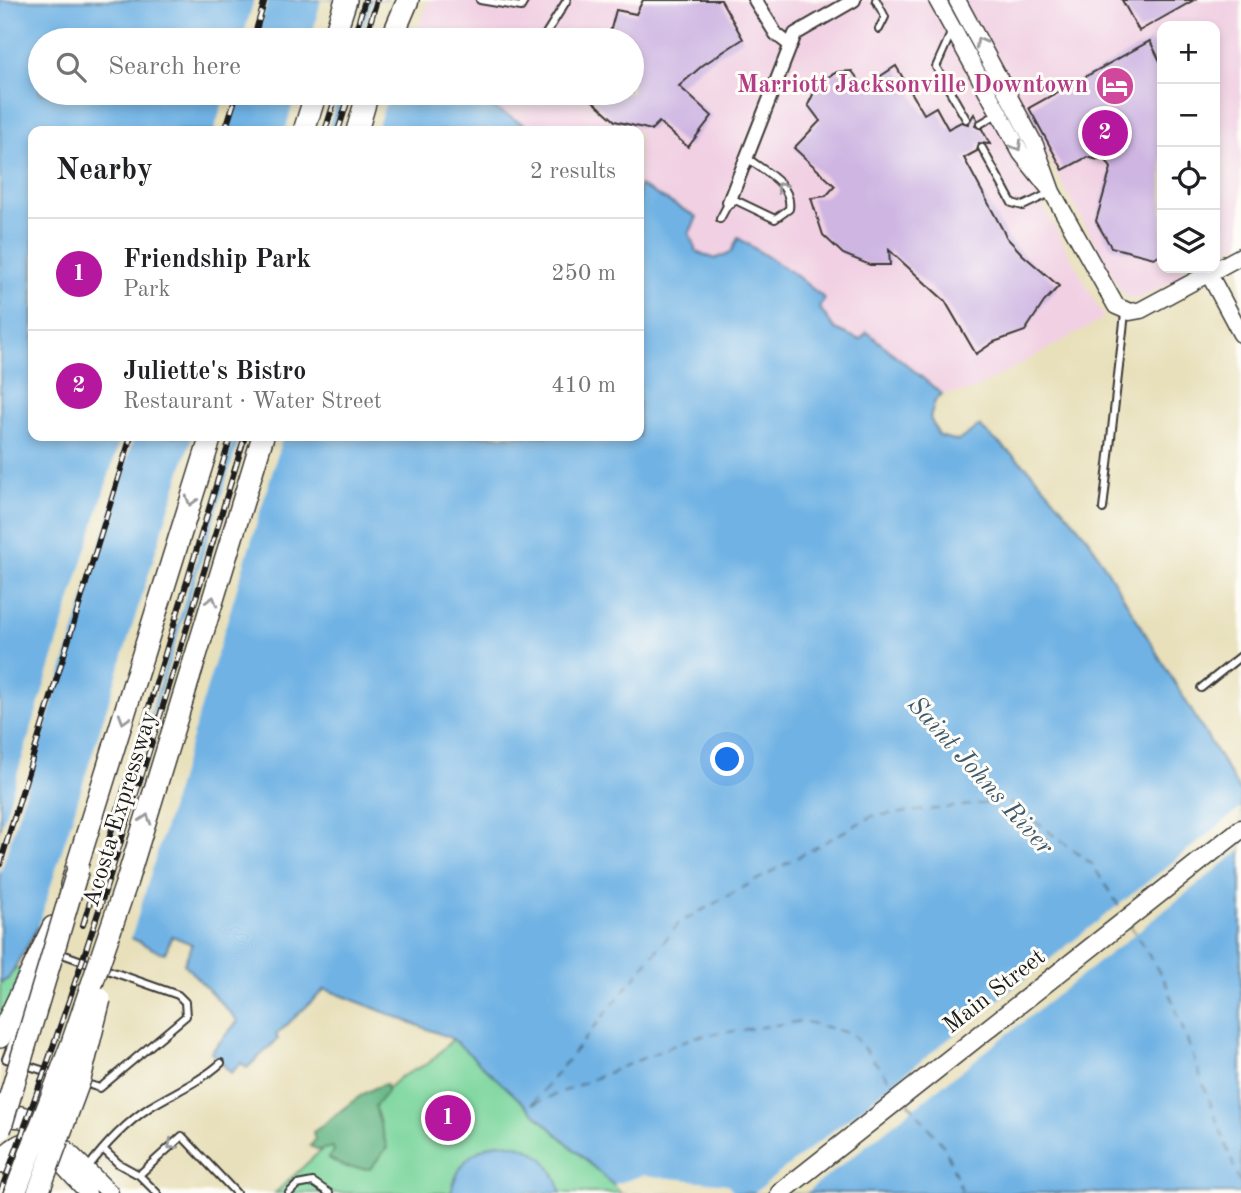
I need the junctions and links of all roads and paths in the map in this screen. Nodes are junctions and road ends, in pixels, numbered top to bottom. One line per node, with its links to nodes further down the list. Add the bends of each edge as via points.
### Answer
1 (338, 0): 13 (highway)
2 (346, 0): 14 (highway)
3 (397, 0): 15 (highway)
4 (408, 0): 16 (highway)
5 (480, 0): 6 (lane, via 521,7)
6 (525, 0)
7 (568, 0): 17 (lane)
8 (755, 0): 20 (street, via 776,34)
9 (854, 0): 20 (street, via 802,28)
10 (876, 0): 18 (lane, via 885,17)
11 (937, 0): 19 (street)
12 (957, 0): 23 (street, one-way to 12)
13 (333, 28)
14 (336, 28)
15 (388, 28)
16 (396, 28)
17 (550, 28)
18 (879, 29)
19 (953, 29): 23 (street); 24 (lane, via 936,67)
20 (789, 45): 29 (street)
21 (312, 105): 26 (highway)
22 (364, 105): 27 (highway)
23 (1006, 109): 25 (lane); 30 (street, via 1041,157)
24 (966, 119)
25 (980, 124)
26 (306, 126)
27 (358, 126)
28 (982, 148): 30 (lane, via 1012,203 1023,206)
29 (746, 158): 31 (street); 31 (lane, one-way to 29, via 775,219 789,209 783,185)
30 (1052, 192): 35 (street, via 1109,298)
31 (730, 200): 32 (lane)
32 (720, 219)
33 (1241, 257): 34 (street)
34 (1209, 274): 35 (street, via 1141,310); 36 (street)
35 (1125, 311): 39 (lane)
36 (1241, 334)
37 (209, 441): 43 (highway, Acosta Expressway, one-way to 43)
38 (261, 441): 44 (highway, Acosta Expressway, one-way to 38)
39 (1103, 509)
40 (1241, 656): 41 (lane)
41 (1201, 688)
42 (1241, 829): 62 (main road, Main Street)
43 (78, 869): 45 (highway, bridge); 49 (highway, Acosta Expressway, bridge)
44 (126, 884): 55 (highway, Acosta Expressway, bridge); 56 (highway, bridge, via 84,1065)
45 (0, 1037)
46 (221, 1063): 50 (lane, via 145,1111)
47 (72, 1080): 47 (lane, via 97,1088 106,1085 183,1019 185,1002 173,993 48,949 6,1059); 51 (lane)
48 (0, 1118): 51 (highway, via 31,1119)
49 (0, 1130)
50 (103, 1149): 53 (lane); 54 (lane)
51 (48, 1150): 52 (highway, via 25,1143); 54 (street)
52 (0, 1163)
53 (139, 1175): 58 (lane); 59 (lane, one-way to 53, via 182,1136)
54 (81, 1184): 57 (street)
55 (15, 1193)
56 (38, 1193)
57 (110, 1193)
58 (156, 1193)
59 (236, 1193)
60 (289, 1193): 61 (lane, via 298,1185 313,1182)
61 (329, 1193)
62 (780, 1193)

